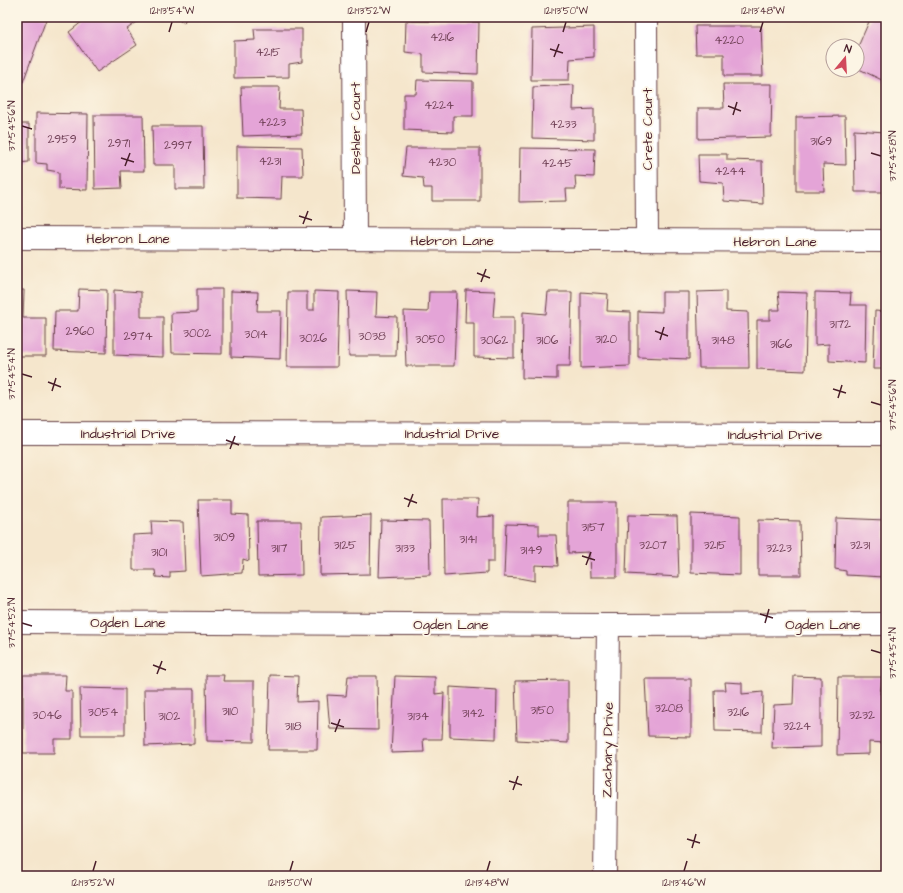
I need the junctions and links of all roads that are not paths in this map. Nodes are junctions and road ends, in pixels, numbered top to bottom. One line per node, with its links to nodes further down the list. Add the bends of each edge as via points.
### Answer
1 (354, 17): 4 (street, Deshler Court)
2 (646, 17): 5 (street, Crete Court)
3 (17, 238): 4 (street, Hebron Lane)
4 (355, 239): 5 (street, Hebron Lane)
5 (647, 240): 6 (street, Hebron Lane)
6 (886, 241)
7 (17, 433): 8 (street, Industrial Drive)
8 (886, 434)
9 (17, 622): 11 (street, Ogden Lane)
10 (886, 624): 11 (street, Ogden Lane)
11 (608, 625): 12 (street, Zachary Drive)
12 (605, 876)

